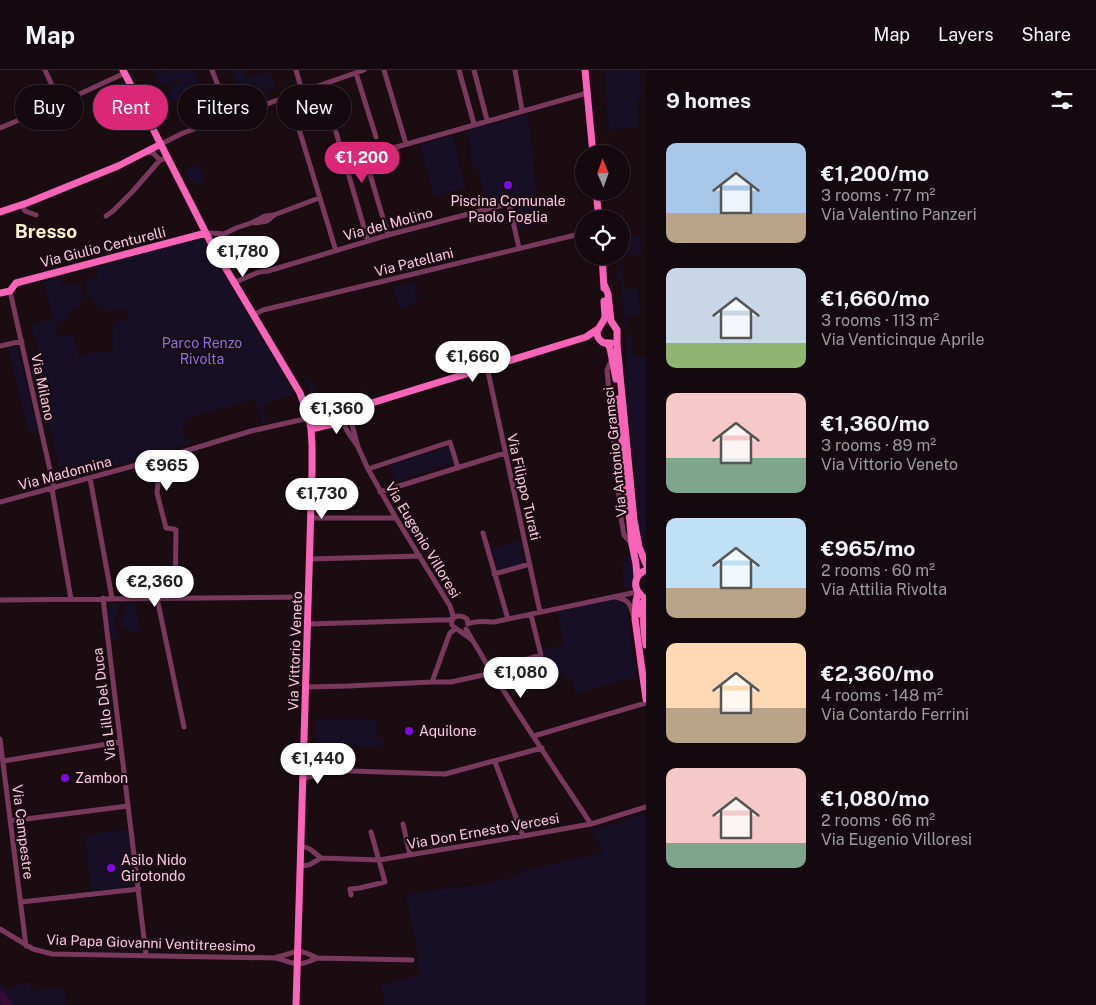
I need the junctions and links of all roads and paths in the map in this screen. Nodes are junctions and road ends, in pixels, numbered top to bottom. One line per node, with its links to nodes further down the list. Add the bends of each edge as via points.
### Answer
1 (45, 70): 12 (street)
2 (212, 70): 13 (street)
3 (296, 70): 14 (street)
4 (364, 70): 11 (street)
5 (384, 70): 28 (street)
6 (459, 70): 21 (street)
7 (474, 70): 19 (street)
8 (515, 70): 18 (street)
9 (585, 70): 17 (street)
10 (124, 71): 16 (street); 27 (street, Via Vittorio Veneto)
11 (356, 73): 15 (street); 26 (street)
12 (52, 85)
13 (218, 85)
14 (300, 85)
15 (322, 85)
16 (83, 92)
17 (587, 92): 18 (street); 29 (street)
18 (522, 110): 19 (street)
19 (487, 120): 21 (street)
20 (15, 122): 22 (street)
21 (474, 124): 28 (street)
22 (0, 128)
23 (192, 130): 27 (street)
24 (299, 130): 34 (street)
25 (336, 132): 43 (street)
26 (376, 137)
27 (160, 144): 31 (street); 32 (street, Via Vittorio Veneto)
28 (406, 144): 30 (street)
29 (592, 145)
30 (386, 150)
31 (146, 152): 32 (street); 35 (street)
32 (164, 159): 38 (street); 39 (street, Via Vittorio Veneto)
33 (369, 171): 41 (street)
34 (319, 198): 40 (street, via 274,215 262,223 251,223); 46 (street)
35 (22, 205): 36 (street); 37 (street, via 25,211)
36 (0, 212)
37 (36, 215)
38 (106, 216)
39 (206, 233): 40 (street); 44 (street, Via Vittorio Veneto); 50 (street, Via Giulio Centurelli, via 16,283)
40 (224, 234): 44 (street)
41 (388, 235): 43 (street, Via del Molino); 45 (street, Via del Molino, via 503,205 510,208)
42 (575, 235): 45 (street, Via Patellani)
43 (368, 241): 46 (street, Via del Molino)
44 (212, 247): 48 (street, Via Vittorio Veneto)
45 (519, 248): 52 (street, Via Patellani)
46 (336, 251): 48 (street, Via del Molino, via 259,272)
47 (603, 265): 49 (street)
48 (233, 283): 52 (street, Via Vittorio Veneto)
49 (604, 284): 53 (street); 54 (street, via 605,317)
50 (10, 291): 51 (street, Via Giulio Centurelli); 57 (street, Via Milano)
51 (0, 293)
52 (253, 315): 62 (street, Via Vittorio Veneto, via 297,387)
53 (613, 324): 54 (street); 55 (street)
54 (599, 327): 56 (street); 58 (street, via 597,335)
55 (618, 336): 58 (street, via 614,341); 76 (street, Via Antonio Gramsci)
56 (586, 337): 58 (street); 60 (street)
57 (22, 341): 59 (street); 70 (street, Via Milano)
58 (604, 342): 76 (street, Via Antonio Gramsci, via 610,348 616,374)
59 (0, 346)
60 (487, 367): 61 (street); 65 (street, Via Filippo Turati)
61 (344, 414): 62 (street); 63 (street, via 337,424); 64 (street, Via Eugenio Villoresi, via 344,425); 64 (street, Via Eugenio Villoresi, via 350,418)
62 (309, 418): 63 (street, Via Vittorio Veneto); 66 (street, Via Madonnina, via 251,431)
63 (311, 429): 73 (street, Via Vittorio Veneto)
64 (358, 447): 68 (street, Via Eugenio Villoresi)
65 (505, 453): 67 (street); 80 (street, Via Filippo Turati)
66 (159, 459): 69 (street, Via Madonnina); 87 (street, via 157,493 166,528 176,530)
67 (458, 468): 68 (street, via 450,442); 71 (street)
68 (368, 469): 71 (street, Via Eugenio Villoresi)
69 (90, 478): 70 (street, Via Madonnina); 90 (street)
70 (53, 489): 72 (street, Via Madonnina); 93 (street, Via Milano)
71 (380, 492): 74 (street, Via Eugenio Villoresi)
72 (0, 502)
73 (311, 518): 74 (street); 79 (street, Via Vittorio Veneto)
74 (396, 518): 78 (street, Via Eugenio Villoresi)
75 (483, 533): 83 (street)
76 (635, 545): 77 (street); 81 (street, Via Antonio Gramsci); 84 (street, Via Antonio Gramsci)
77 (646, 554)
78 (420, 556): 79 (street); 98 (street, Via Eugenio Villoresi, via 450,606)
79 (310, 559): 88 (street, Via Vittorio Veneto)
80 (530, 564): 83 (street); 96 (street, Via Filippo Turati)
81 (646, 564)
82 (646, 570): 84 (street)
83 (494, 574): 99 (street)
84 (637, 576): 85 (street, Via Antonio Gramsci)
85 (638, 592): 86 (street); 92 (street); 100 (street, Via Antonio Gramsci)
86 (614, 596): 96 (street); 100 (street, via 631,605)
87 (175, 597): 88 (street); 91 (street)
88 (309, 597): 101 (street, Via Vittorio Veneto)
89 (103, 598): 90 (street); 93 (street); 115 (street, Via Lillo Del Duca)
90 (112, 598): 91 (street)
91 (157, 598): 112 (street)
92 (646, 598): 103 (street, via 640,606)
93 (71, 599): 94 (street)
94 (0, 600)
95 (646, 608): 104 (street)
96 (540, 612): 97 (street)
97 (531, 615): 99 (street); 105 (street, via 541,655 497,668)
98 (453, 618): 101 (street); 102 (street, Via Eugenio Villoresi, via 452,624); 102 (street, via 462,616 467,619)
99 (508, 619): 102 (street, via 471,622)
100 (634, 619): 103 (street, Via Antonio Gramsci)
101 (308, 624): 108 (street, Via Vittorio Veneto)
102 (462, 628): 105 (street); 107 (street, via 452,631 448,638)
103 (637, 636): 109 (street)
104 (646, 645)
105 (492, 673): 107 (street, via 451,682); 113 (street)
106 (646, 677): 109 (street)
107 (432, 682): 108 (street)
108 (306, 687): 119 (street, Via Vittorio Veneto)
109 (644, 690): 110 (street)
110 (646, 698)
111 (646, 703): 113 (street)
112 (184, 726)
113 (534, 736): 116 (street)
114 (0, 739): 117 (street, Via Campestre)
115 (120, 742): 117 (street); 122 (street, Via Lillo Del Duca)
116 (542, 748): 118 (street); 126 (street)
117 (3, 761): 124 (street, Via Campestre)
118 (495, 762): 120 (street, via 445,774); 128 (street)
119 (304, 764): 120 (street); 121 (street, Via Vittorio Veneto)
120 (318, 770): 121 (street, via 316,775)
121 (304, 778): 129 (street, Via Vittorio Veneto)
122 (128, 806): 124 (street); 134 (street, Via Lillo Del Duca)
123 (646, 806): 126 (street, Via Don Ernesto Vercesi)
124 (10, 821): 136 (street, Via Campestre)
125 (403, 824): 130 (street)
126 (591, 824): 128 (street, Via Don Ernesto Vercesi)
127 (371, 832): 132 (street)
128 (523, 836): 130 (street, Via Don Ernesto Vercesi)
129 (302, 846): 131 (street); 133 (street, Via Vittorio Veneto)
130 (410, 855): 132 (street, Via Don Ernesto Vercesi)
131 (321, 858): 132 (street, Via Don Ernesto Vercesi); 133 (street, Via Don Ernesto Vercesi)
132 (380, 860): 135 (street, via 385,882 350,888)
133 (301, 866): 141 (street, Via Vittorio Veneto)
134 (139, 889): 136 (street); 142 (street, Via Lillo Del Duca)
135 (350, 895)
136 (20, 902): 137 (street, Via Campestre)
137 (24, 928): 139 (street); 140 (street, Via Campestre)
138 (0, 929): 139 (street, Via Papa Giovanni Ventitreesimo)
139 (18, 941): 140 (street, Via Papa Giovanni Ventitreesimo)
140 (26, 946): 142 (street, Via Papa Giovanni Ventitreesimo, via 52,954)
141 (298, 951): 143 (street, Via Papa Giovanni Ventitreesimo); 144 (street); 146 (street, Via Vittorio Veneto)
142 (146, 955): 143 (street, Via Papa Giovanni Ventitreesimo)
143 (276, 958): 146 (street, Via Papa Giovanni Ventitreesimo)
144 (317, 958): 145 (street); 146 (street)
145 (412, 960)
146 (298, 964): 147 (street, Via Vittorio Veneto)
147 (296, 1005)

